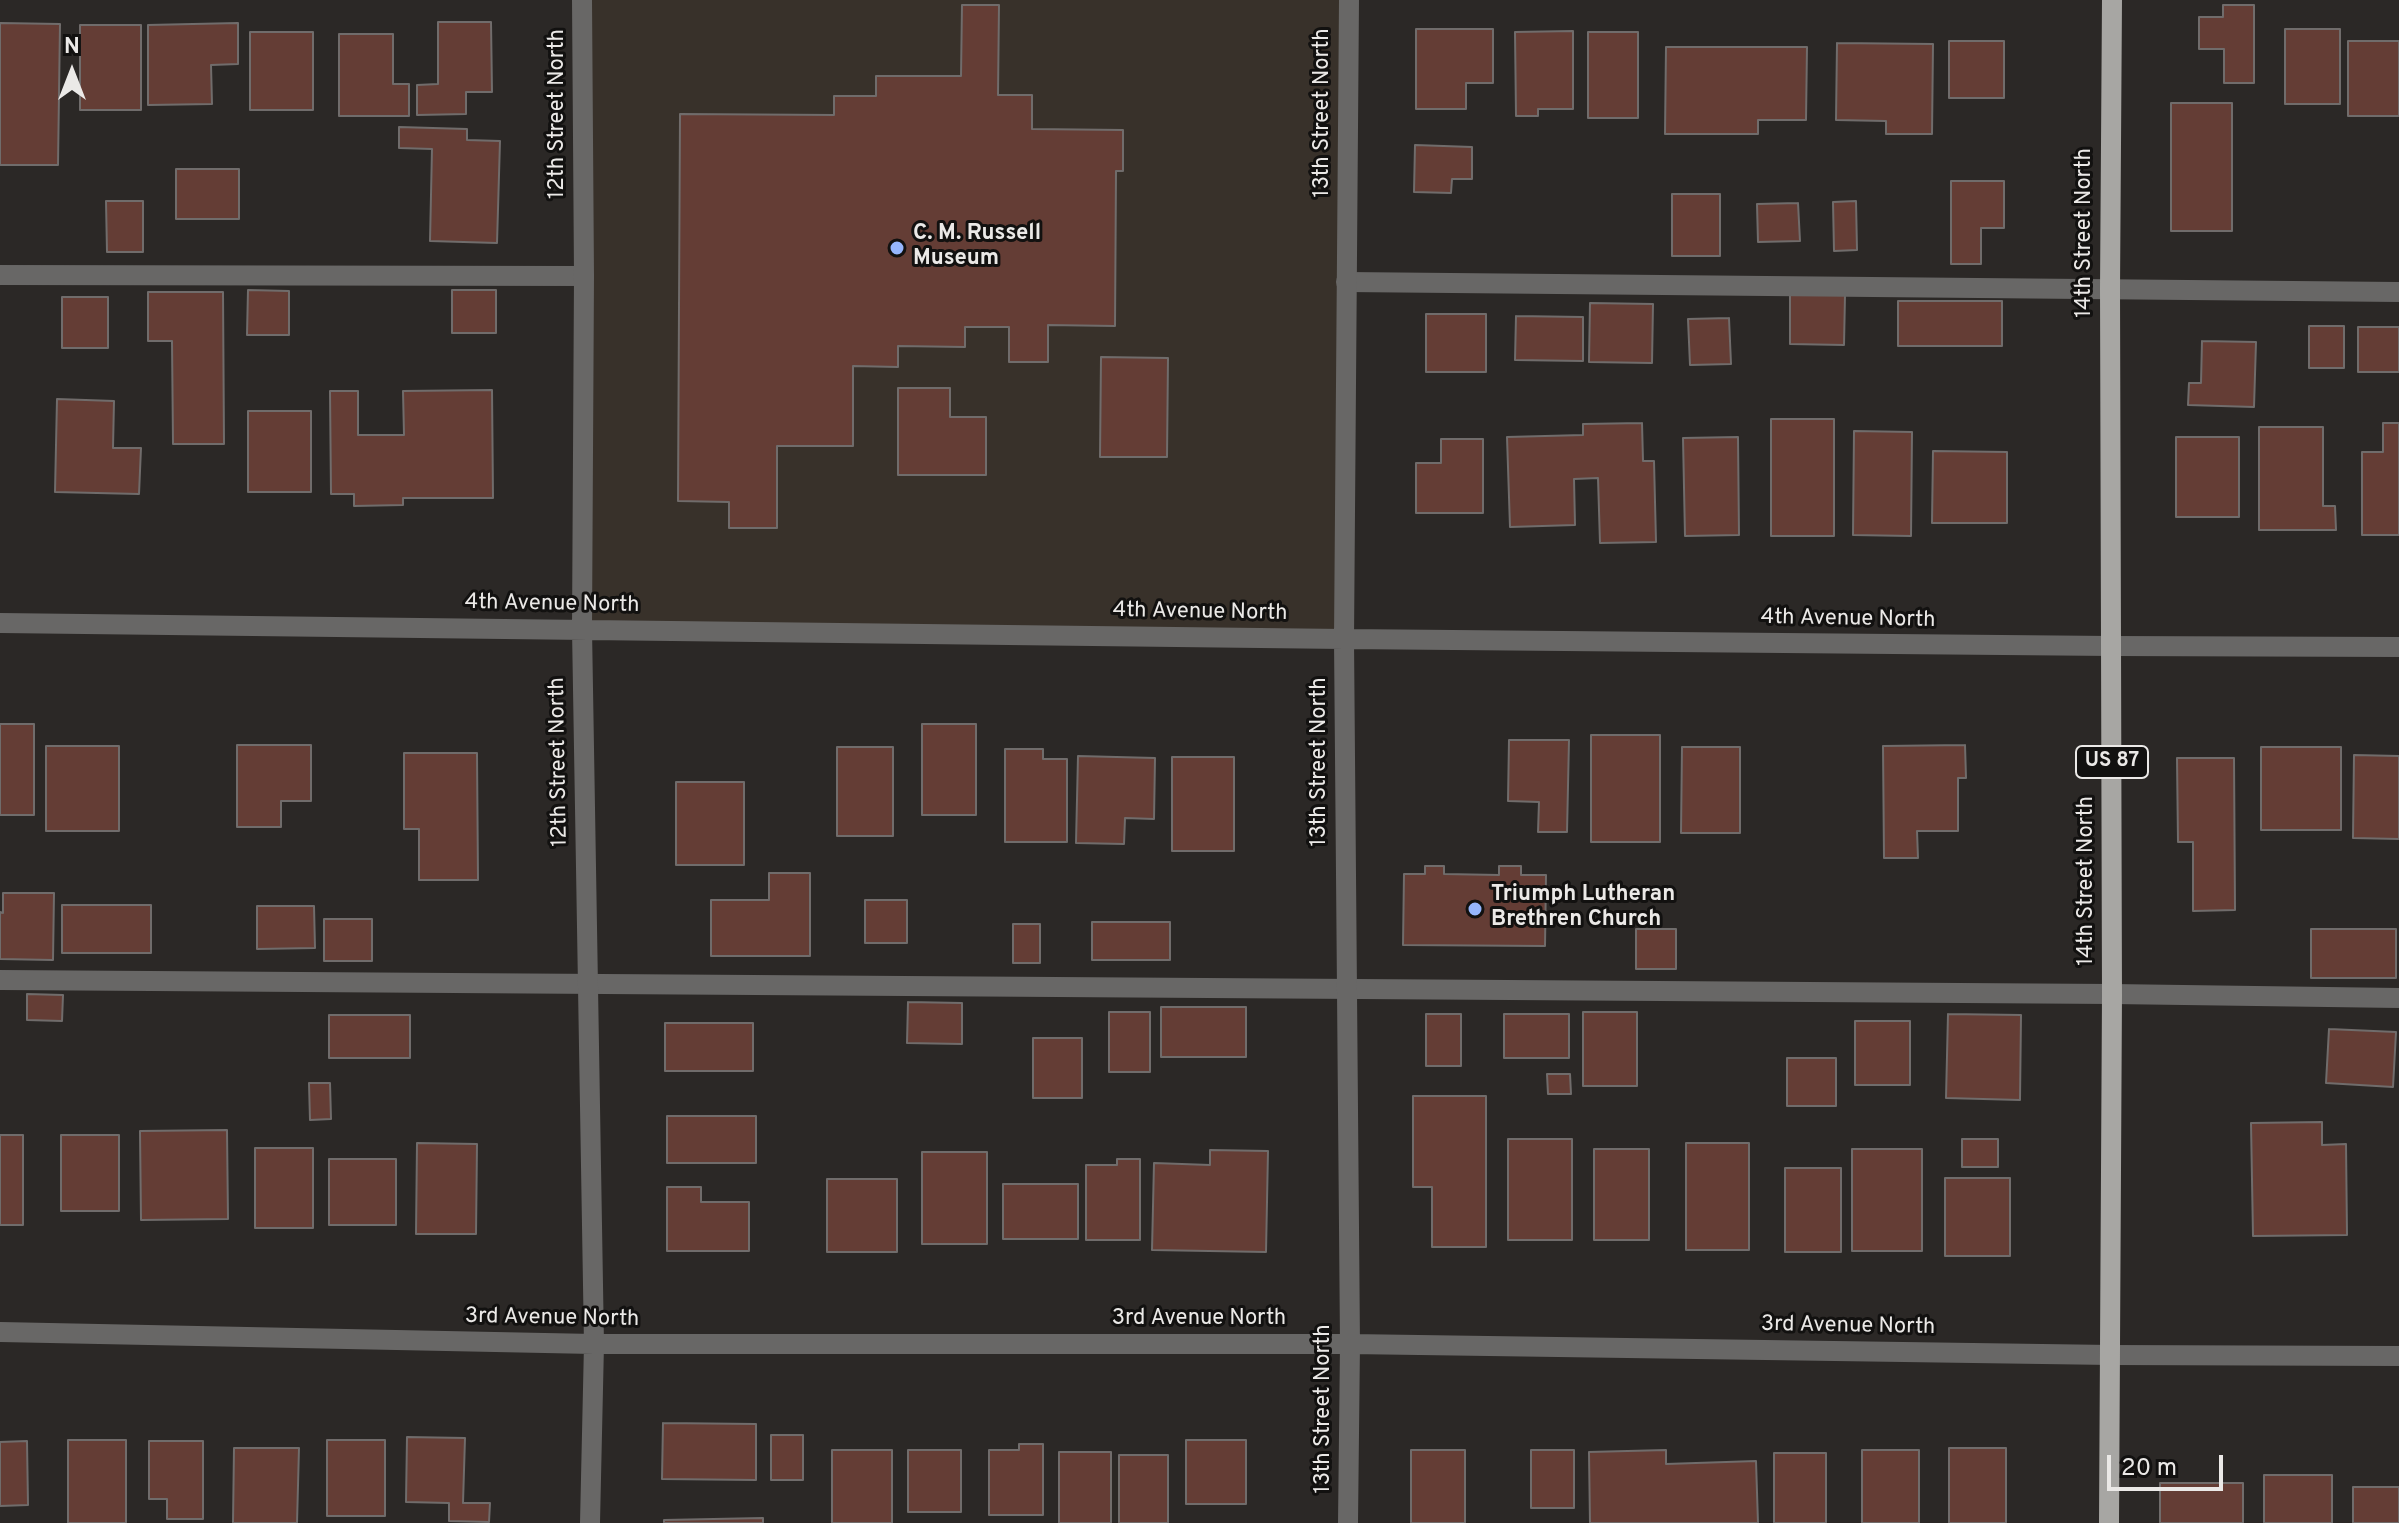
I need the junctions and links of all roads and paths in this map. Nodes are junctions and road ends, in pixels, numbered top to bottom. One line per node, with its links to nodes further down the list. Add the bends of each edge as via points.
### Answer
1 (582, 0): 5 (street, 12th Street North)
2 (1349, 0): 6 (street, 13th Street North)
3 (2112, 0): 7 (main road, 14th Street North / US 87)
4 (0, 275): 5 (street)
5 (584, 276): 10 (street, 12th Street North)
6 (1346, 282): 7 (street); 11 (street, 13th Street North)
7 (2110, 289): 8 (street); 12 (main road, 14th Street North / US 87)
8 (2399, 292)
9 (0, 623): 10 (street, 4th Avenue North)
10 (582, 629): 11 (street, 4th Avenue North); 15 (street, 12th Street North)
11 (1344, 639): 12 (street, 4th Avenue North); 16 (street, 13th Street North)
12 (2112, 646): 13 (street, 4th Avenue North); 17 (main road, 14th Street North / US 87)
13 (2399, 647)
14 (0, 980): 15 (street)
15 (587, 982): 16 (street); 20 (street, 12th Street North)
16 (1346, 989): 17 (street); 21 (street, 13th Street North)
17 (2112, 994): 18 (street); 22 (main road, 14th Street North / US 87)
18 (2399, 998)
19 (0, 1332): 20 (street, 3rd Avenue North)
20 (594, 1344): 21 (street, 3rd Avenue North); 24 (street, 12th Street North)
21 (1350, 1344): 22 (street, 3rd Avenue North); 25 (street, 13th Street North)
22 (2111, 1355): 23 (street, 3rd Avenue North); 26 (main road, 14th Street North / US 87)
23 (2399, 1356)
24 (590, 1523)
25 (1348, 1523)
26 (2109, 1523)

